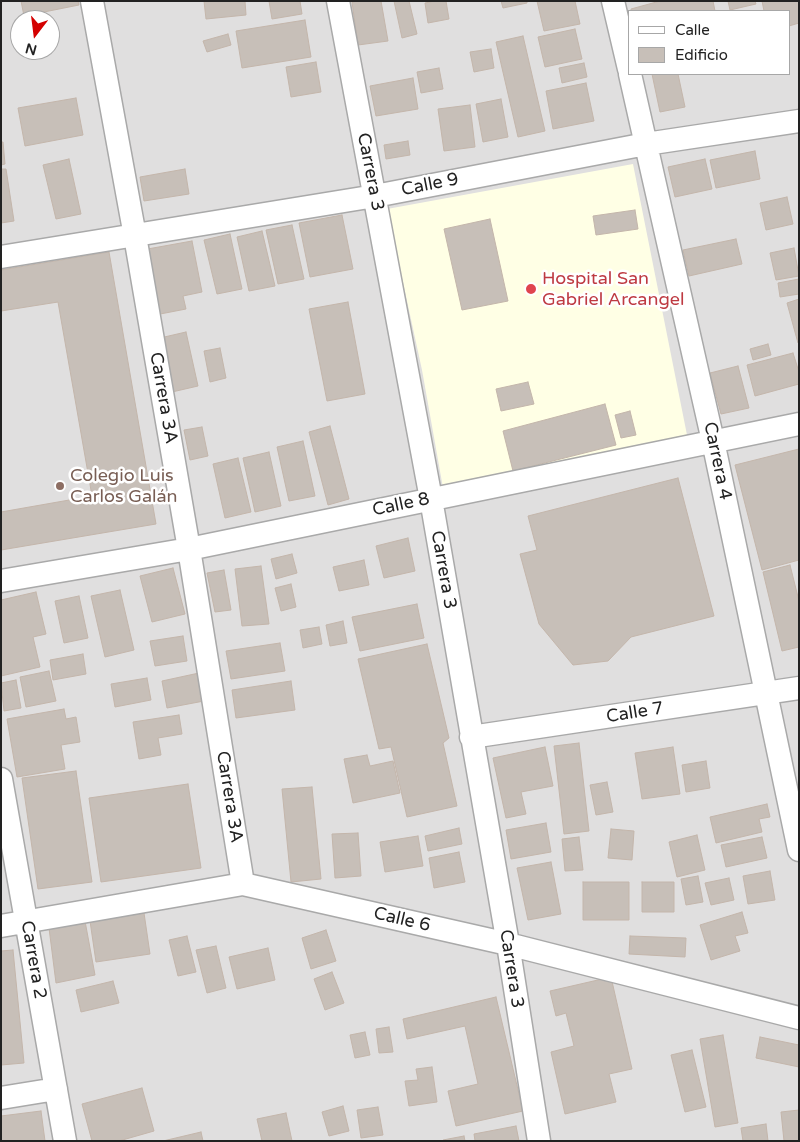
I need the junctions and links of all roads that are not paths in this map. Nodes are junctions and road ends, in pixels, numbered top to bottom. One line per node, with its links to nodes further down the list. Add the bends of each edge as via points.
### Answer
1 (92, 1): 9 (street, Carrera 3A)
2 (338, 1): 8 (street, Carrera 3)
3 (613, 1): 4 (street)
4 (628, 65)
5 (630, 75): 7 (street, Carrera 4)
6 (799, 121): 7 (street, Calle 9)
7 (646, 144): 8 (street, Calle 9); 12 (street, Carrera 4)
8 (375, 196): 9 (street, Calle 9); 13 (street, Carrera 3)
9 (135, 236): 10 (street, Calle 9); 14 (street, Carrera 3A)
10 (1, 257)
11 (799, 424): 12 (street, Calle 8)
12 (713, 441): 13 (street, Calle 8); 17 (street, Carrera 4)
13 (431, 499): 14 (street, Calle 8); 18 (street, Carrera 3)
14 (189, 549): 15 (street, Calle 8); 21 (street, Carrera 3A)
15 (1, 581)
16 (799, 688): 17 (street, Calle 7)
17 (765, 693): 18 (street, Calle 7); 20 (street, Carrera 4)
18 (471, 737): 24 (street, Carrera 3)
19 (1, 780): 22 (street, Carrera 2)
20 (799, 850)
21 (243, 884): 22 (street, Calle 6); 24 (street, Calle 6)
22 (26, 922): 23 (street, Calle 6); 26 (street, Carrera 2)
23 (1, 926)
24 (508, 944): 25 (street, Calle 6); 29 (street, Carrera 3)
25 (799, 1018)
26 (56, 1089): 27 (street); 28 (street, Carrera 2)
27 (1, 1098)
28 (65, 1141)
29 (539, 1141)

